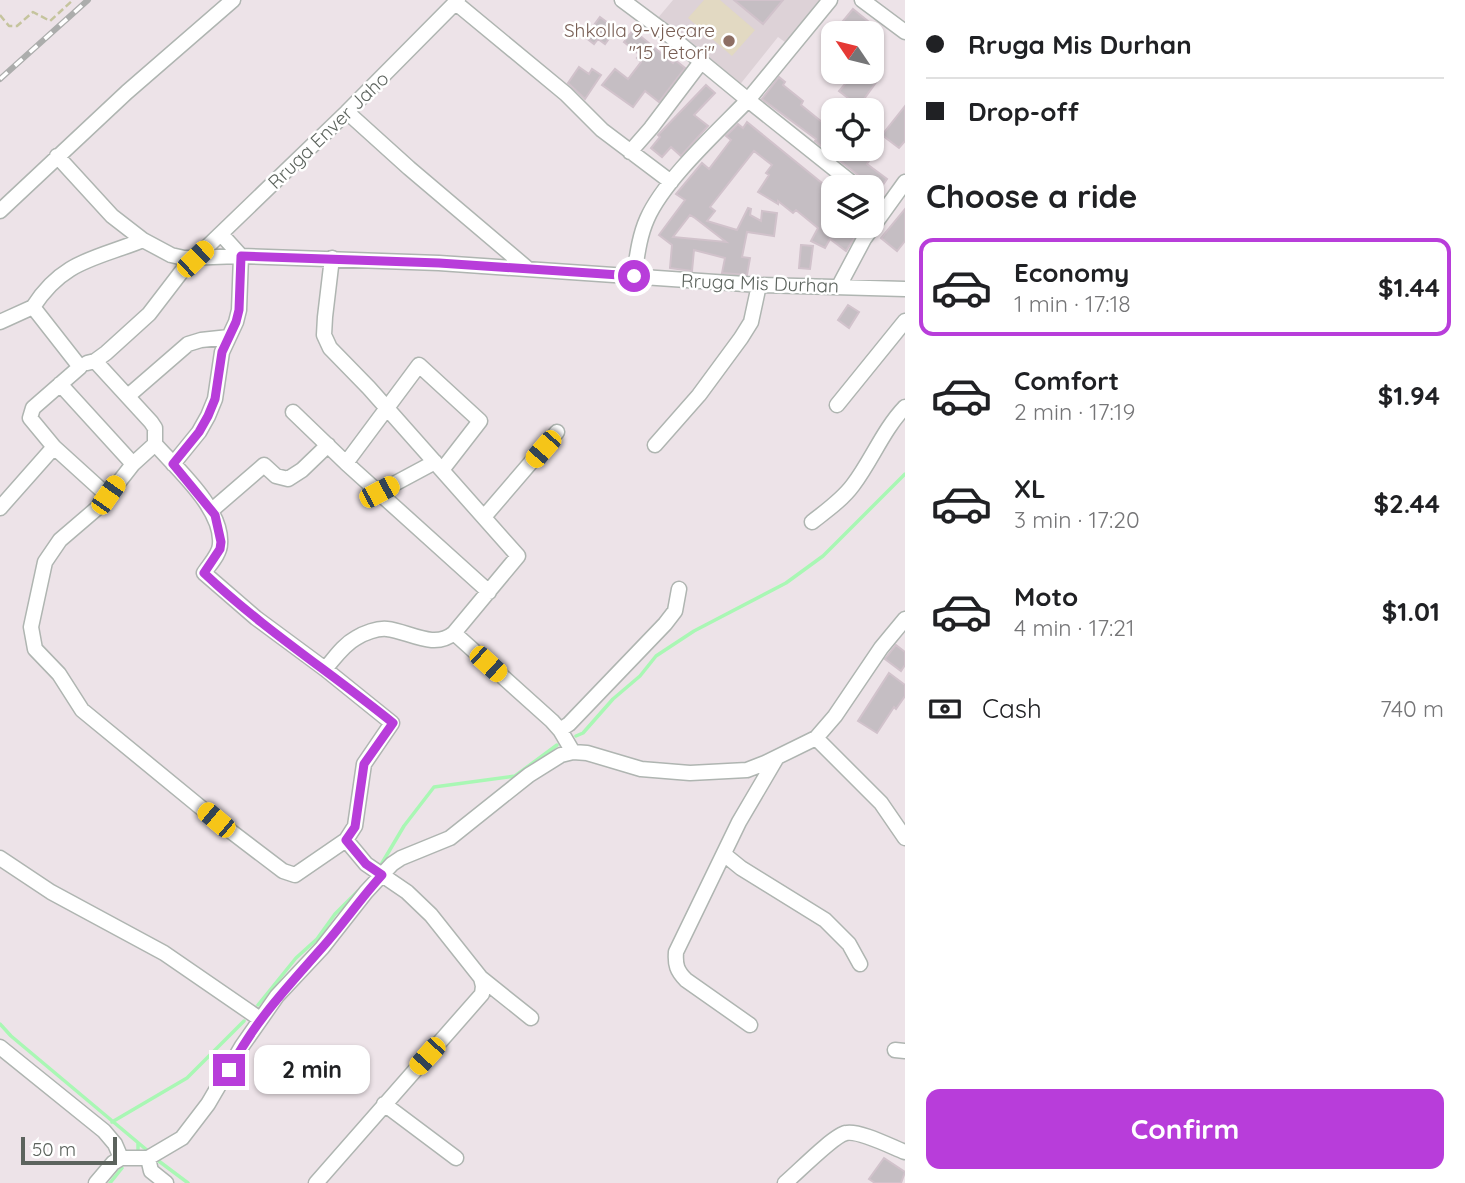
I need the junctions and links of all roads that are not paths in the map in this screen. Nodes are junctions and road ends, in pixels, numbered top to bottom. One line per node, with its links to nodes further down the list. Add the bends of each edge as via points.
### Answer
1 (233, 0): 11 (street)
2 (621, 0): 7 (street)
3 (831, 0): 8 (street)
4 (862, 0): 6 (street)
5 (457, 1): 9 (street, Rruga Enver Jaho); 10 (street)
6 (905, 32)
7 (702, 62): 8 (street); 10 (street)
8 (748, 100): 12 (street); 13 (street)
9 (348, 112): 17 (street, Rruga Enver Jaho); 23 (street)
10 (630, 152): 13 (street)
11 (57, 156): 16 (street); 19 (street, Rruga Mis Durhan, via 112,216)
12 (842, 175)
13 (671, 182): 24 (street, via 648,218)
14 (905, 182): 15 (street)
15 (884, 209)
16 (0, 211)
17 (221, 234): 20 (street); 22 (street, Rruga Enver Jaho)
18 (865, 238): 26 (street)
19 (142, 240): 22 (street, Rruga Mis Durhan, via 172,255); 28 (street, via 76,266 47,286)
20 (241, 256): 21 (street, Rruga Mis Durhan); 22 (street, Rruga Mis Durhan); 31 (street, via 239,310)
21 (332, 258): 23 (street, Rruga Mis Durhan); 38 (street, via 324,335 339,359)
22 (195, 259): 32 (street, Rruga Enver Jaho, via 149,314)
23 (527, 268): 24 (street, Rruga Mis Durhan)
24 (634, 276): 25 (street, Rruga Mis Durhan)
25 (760, 285): 26 (street, Rruga Mis Durhan); 43 (street, via 751,322 741,338)
26 (839, 286): 27 (street, Rruga Mis Durhan)
27 (905, 289)
28 (33, 307): 30 (street); 33 (street)
29 (905, 321): 36 (street)
30 (0, 322)
31 (229, 337): 35 (street, via 188,344); 47 (street, via 208,416)
32 (95, 361): 33 (street, Rruga Enver Jaho); 35 (street)
33 (80, 367): 34 (street, Rruga Enver Jaho)
34 (60, 384): 44 (street, Rruga Enver Jaho, via 33,408 30,418); 46 (street)
35 (128, 396): 41 (street, via 155,428)
36 (837, 405)
37 (905, 407): 54 (street, via 852,488)
38 (388, 409): 45 (street); 48 (street); 48 (street, via 419,365 480,421)
39 (293, 412): 42 (street)
40 (557, 432): 53 (street)
41 (155, 444): 46 (street); 47 (street)
42 (328, 445): 45 (street); 52 (street, via 288,479 276,476 264,464)
43 (655, 445)
44 (54, 447): 50 (street); 51 (street)
45 (346, 463): 49 (street)
46 (133, 464): 50 (street)
47 (173, 464): 52 (street)
48 (439, 466): 49 (street); 53 (street)
49 (379, 492): 56 (street)
50 (108, 495): 65 (street, via 60,540 45,562 31,627 35,649 59,674 82,710 283,870 295,875)
51 (0, 508)
52 (212, 510): 59 (street, via 221,542 204,573)
53 (484, 517): 56 (street, via 518,556)
54 (812, 522)
55 (679, 589): 60 (street, via 675,611 665,624)
56 (489, 592): 58 (street)
57 (905, 619): 61 (street)
58 (454, 633): 59 (street, via 436,640 375,630 354,638); 60 (street)
59 (325, 669): 65 (street, via 393,723 364,764 355,827)
60 (560, 730): 62 (street)
61 (816, 738): 63 (street); 64 (street, via 881,803)
62 (573, 752): 63 (street, via 641,769 690,773 747,770); 68 (street, via 529,775 450,838 401,858)
63 (776, 758): 66 (street)
64 (905, 838)
65 (346, 840): 68 (street)
66 (725, 855): 69 (street, via 825,920 849,944); 73 (street, via 676,952 675,964 686,980)
67 (0, 858): 72 (street, via 51,892 164,953)
68 (382, 875): 70 (street, via 430,915); 72 (street)
69 (860, 964)
70 (481, 978): 71 (street); 75 (street, via 482,994)
71 (531, 1018)
72 (260, 1019): 78 (street, via 194,1124 176,1143)
73 (750, 1025)
74 (0, 1047): 77 (street, via 104,1131)
75 (384, 1104): 79 (street); 82 (street)
76 (905, 1152): 83 (street, via 846,1132)
77 (121, 1158): 78 (street); 80 (street)
78 (148, 1158): 81 (street, via 151,1171)
79 (456, 1158)
80 (96, 1183)
81 (166, 1183)
82 (316, 1183)
83 (785, 1183)

